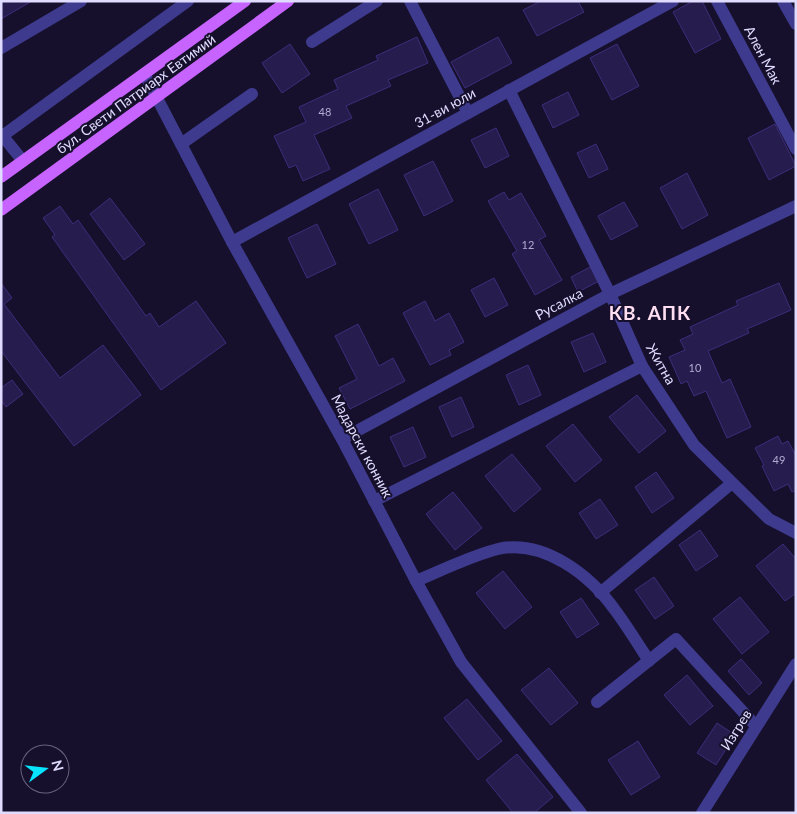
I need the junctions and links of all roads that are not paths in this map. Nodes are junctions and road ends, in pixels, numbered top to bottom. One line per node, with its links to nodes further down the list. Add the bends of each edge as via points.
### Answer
1 (81, 1): 12 (street)
2 (188, 1): 18 (street)
3 (245, 1): 13 (main road, бул. Свети Патриарх Евтимий)
4 (288, 1): 16 (main road, бул. Свети Патриарх Евтимий)
5 (376, 1): 11 (street)
6 (410, 1): 17 (street)
7 (672, 1): 14 (street, 31-ви юли)
8 (717, 1): 20 (street, Ален Мак)
9 (783, 1): 10 (street)
10 (796, 24)
11 (312, 42)
12 (1, 48)
13 (145, 74): 16 (street, Мадарски конник); 21 (main road, бул. Свети Патриарх Евтимий)
14 (509, 90): 17 (street, 31-ви юли); 26 (street, Житна)
15 (252, 94): 19 (street)
16 (157, 97): 19 (street, Мадарски конник); 24 (main road, бул. Свети Патриарх Евтимий)
17 (468, 113): 25 (street, 31-ви юли)
18 (2, 136): 21 (street)
19 (181, 144): 25 (street, Мадарски конник)
20 (796, 149)
21 (23, 161): 22 (main road, бул. Свети Патриарх Евтимий)
22 (1, 177)
23 (796, 206): 26 (street, Русалка)
24 (1, 210)
25 (232, 242): 28 (street, Мадарски конник)
26 (610, 294): 27 (street, Житна); 28 (street, Русалка)
27 (642, 366): 29 (street, Житна, via 694,445); 30 (street)
28 (342, 439): 30 (street, Мадарски конник)
29 (732, 483): 31 (street, Житна, via 768,519); 33 (street)
30 (374, 501): 32 (street, Мадарски конник)
31 (796, 533)
32 (416, 581): 33 (street, via 499,549 531,549 556,558); 38 (street, Мадарски конник, via 462,662)
33 (600, 593): 34 (street, via 615,609)
34 (649, 661): 36 (street); 37 (street, via 676,639)
35 (796, 664): 37 (street, Изгрев)
36 (597, 702)
37 (756, 726): 39 (street, Изгрев)
38 (581, 813)
39 (702, 813)

